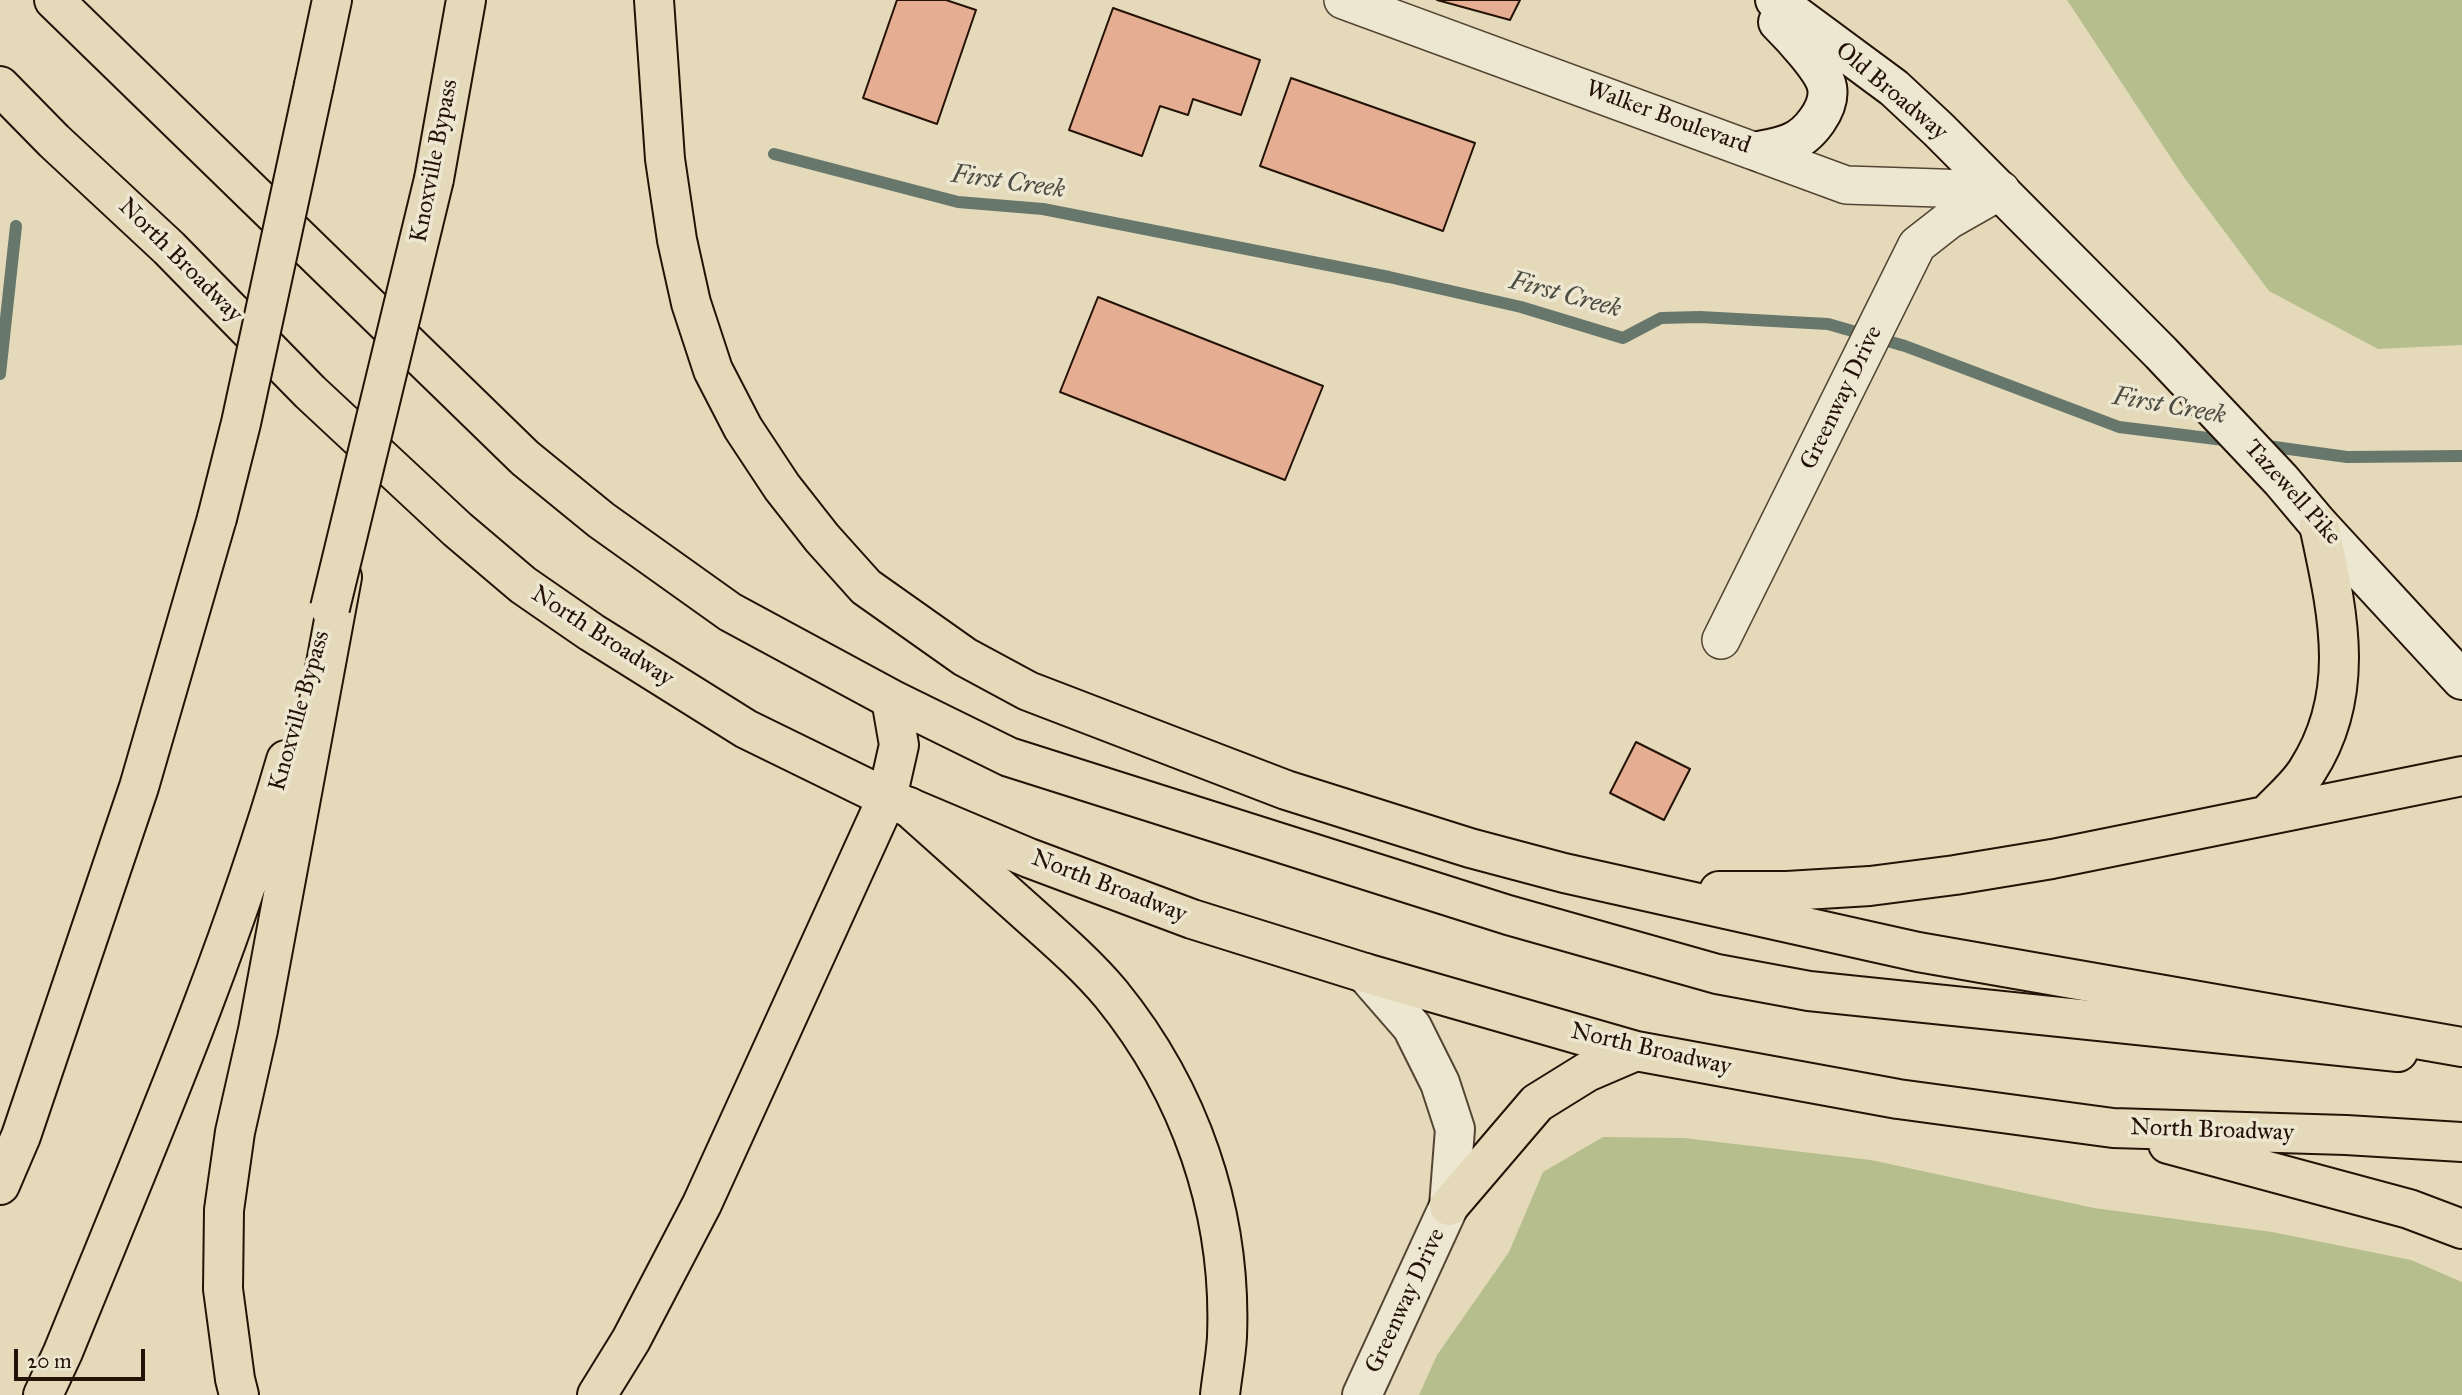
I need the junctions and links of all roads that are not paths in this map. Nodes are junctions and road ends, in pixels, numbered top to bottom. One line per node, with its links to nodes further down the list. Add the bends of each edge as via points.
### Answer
1 (54, 0): 15 (main road, via 526,458 601,520 730,612)
2 (332, 0): 26 (main road, bridge, via 217,518 139,787)
3 (466, 0): 11 (main road, Knoxville Bypass, bridge, via 433,179)
4 (654, 0): 19 (main road, via 665,159 677,240 713,370 743,428 782,487 866,587 965,657 1028,691 1100,720 1286,790 1470,848)
5 (1343, 0): 9 (street, Walker Boulevard)
6 (1758, 0): 9 (main road, via 1805,50 1827,86 1826,103 1806,133 1792,143)
7 (1775, 0): 10 (main road, Old Broadway, via 1894,88)
8 (0, 86): 17 (main road, North Broadway, via 310,392 523,585 747,729)
9 (1759, 151): 10 (street, Walker Boulevard, via 1846,185)
10 (2001, 190): 12 (main road, Tazewell Pike); 13 (street, Greenway Drive, via 1917,245)
11 (355, 510): 29 (main road, Knoxville Bypass, bridge, via 271,811 205,1002); 30 (main road, via 235,1132 224,1210 223,1289)
12 (2319, 524): 14 (main road, Tazewell Pike); 18 (main road, via 2338,617 2334,712 2306,773)
13 (1721, 640)
14 (2462, 680)
15 (891, 699): 17 (main road, via 899,745); 23 (main road, via 1009,758 1508,915 1717,974 1823,993)
16 (2462, 776): 18 (main road)
17 (898, 802): 20 (main road, North Broadway, via 1029,858 1192,919); 31 (main road, via 702,1204); 32 (main road, via 1067,948 1110,993 1147,1042 1178,1097 1202,1154 1226,1276 1227,1338)
18 (2267, 815): 19 (main road, via 2052,859 1870,886)
19 (1650, 891): 21 (main road, via 1918,952)
20 (1365, 973): 22 (main road, North Broadway); 27 (main road, via 1412,1027 1440,1083 1455,1129)
21 (2462, 1047)
22 (1636, 1051): 24 (main road, North Broadway, via 1898,1099); 27 (main road, via 1587,1072 1537,1103)
23 (2462, 1058)
24 (2113, 1128): 25 (main road, North Broadway); 28 (main road, via 2409,1209)
25 (2462, 1142)
26 (0, 1185)
27 (1449, 1206): 33 (main road, Greenway Drive)
28 (2462, 1229)
29 (43, 1395)
30 (239, 1395)
31 (597, 1395)
32 (1220, 1395)
33 (1363, 1395)

